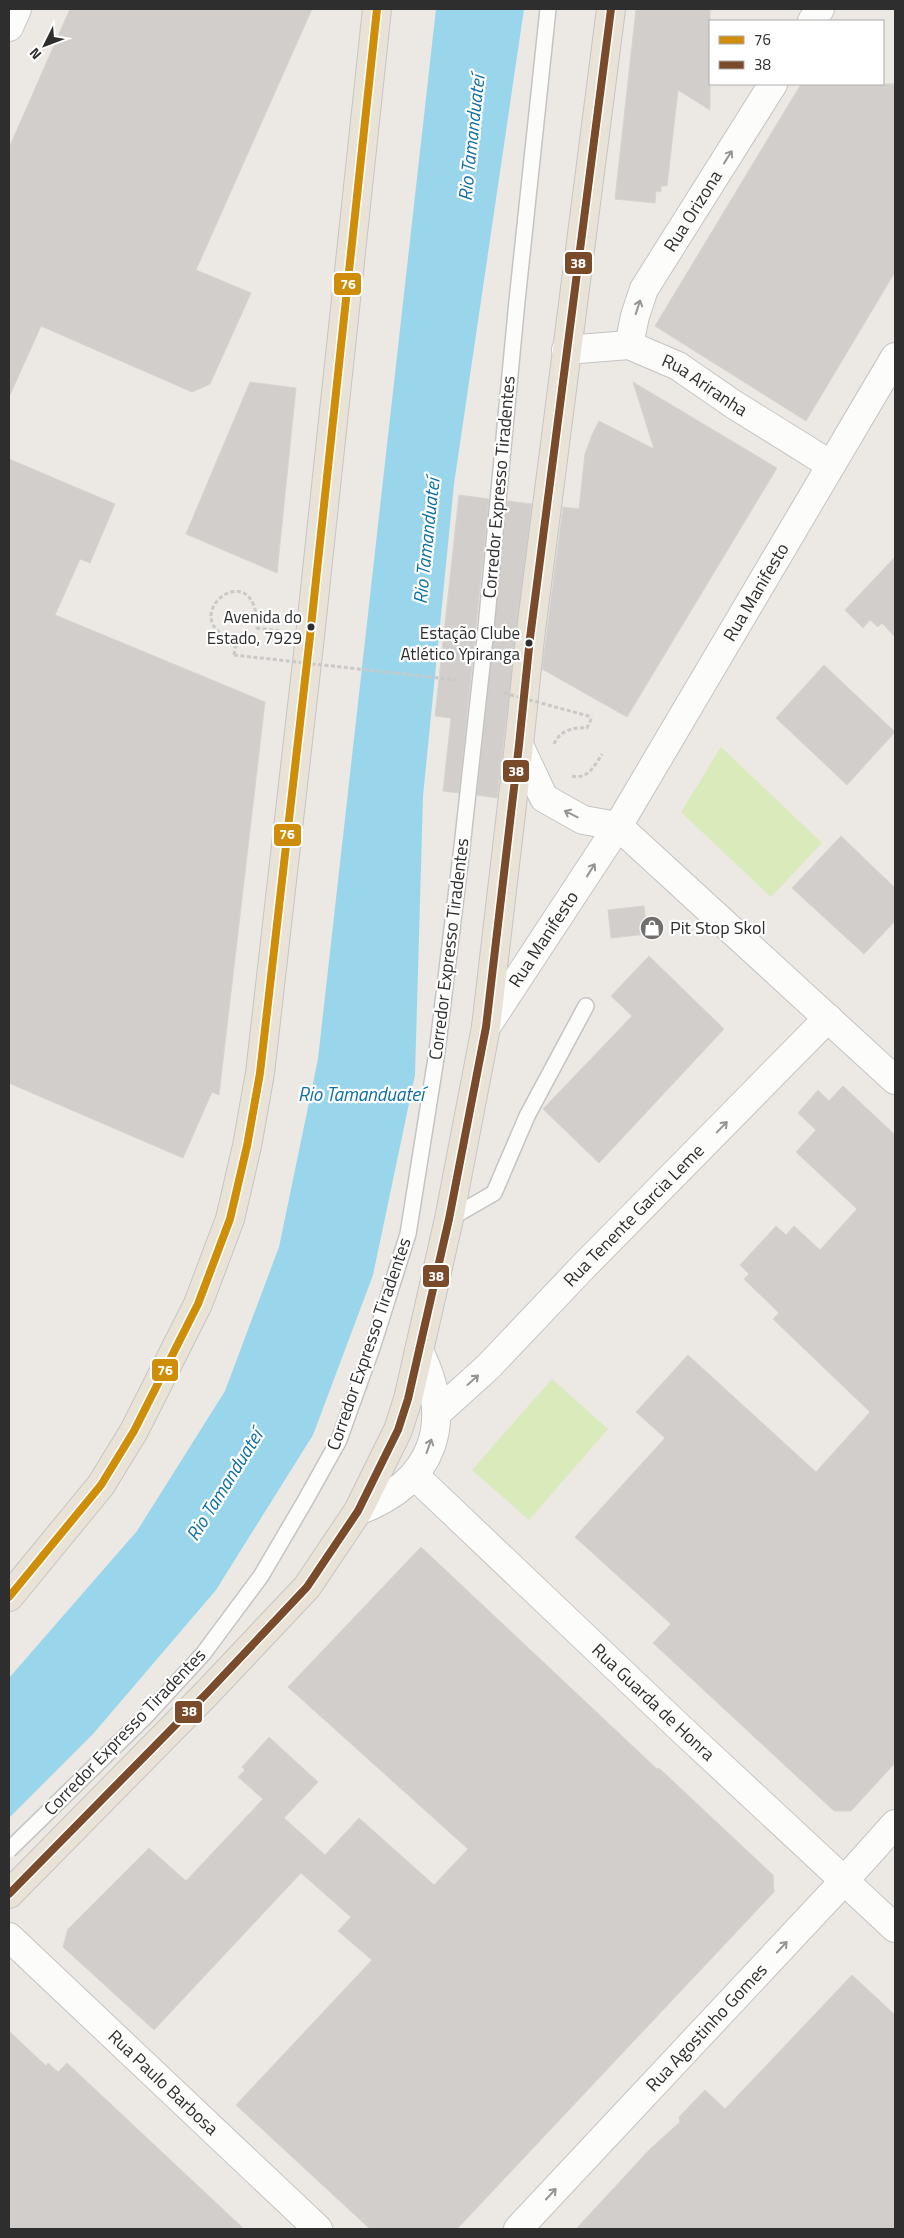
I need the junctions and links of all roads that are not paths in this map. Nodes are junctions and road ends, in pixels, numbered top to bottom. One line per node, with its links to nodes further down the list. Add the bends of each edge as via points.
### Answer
1 (17, 9): 7 (street)
2 (377, 9): 24 (highway, via 309,645 260,1073 247,1146 230,1219 198,1304 134,1431 101,1485)
3 (548, 9): 26 (lane, Corredor Expresso Tiradentes, bridge, via 516,301 486,638 437,1052 408,1234 339,1440 260,1576 203,1654 146,1716)
4 (611, 9): 10 (highway)
5 (820, 9): 6 (street)
6 (813, 20)
7 (9, 27)
8 (773, 85): 9 (street, Rua Orizona, one-way to 8, via 644,289)
9 (629, 345): 10 (street, Rua Ariranha); 12 (street, Rua Ariranha, via 678,366)
10 (566, 350): 13 (highway)
11 (895, 357): 12 (street, Rua Manifesto)
12 (831, 465): 14 (street, Rua Manifesto)
13 (519, 745): 14 (street, one-way to 13, via 583,820 544,798); 17 (highway)
14 (618, 826): 16 (street); 17 (street, Rua Manifesto, one-way to 14)
15 (586, 1006): 19 (lane, via 527,1116 494,1193)
16 (828, 1018): 18 (street); 21 (street, Rua Tenente Garcia Leme, one-way to 16, via 488,1367)
17 (486, 1027): 19 (highway)
18 (895, 1080)
19 (449, 1218): 20 (highway)
20 (419, 1351): 21 (street, via 430,1373); 23 (highway, via 398,1430)
21 (437, 1412): 22 (street, one-way to 21, via 430,1448)
22 (414, 1475): 23 (street, via 402,1489); 27 (street, Rua Guarda de Honra)
23 (358, 1512): 28 (highway, via 307,1587)
24 (9, 1598)
25 (895, 1824): 27 (street, Rua Agostinho Gomes)
26 (9, 1850)
27 (844, 1881): 29 (street, Rua Guarda de Honra); 32 (street, Rua Agostinho Gomes, one-way to 27)
28 (9, 1894)
29 (895, 1928)
30 (9, 1937): 31 (street, Rua Paulo Barbosa)
31 (318, 2229)
32 (518, 2229)

